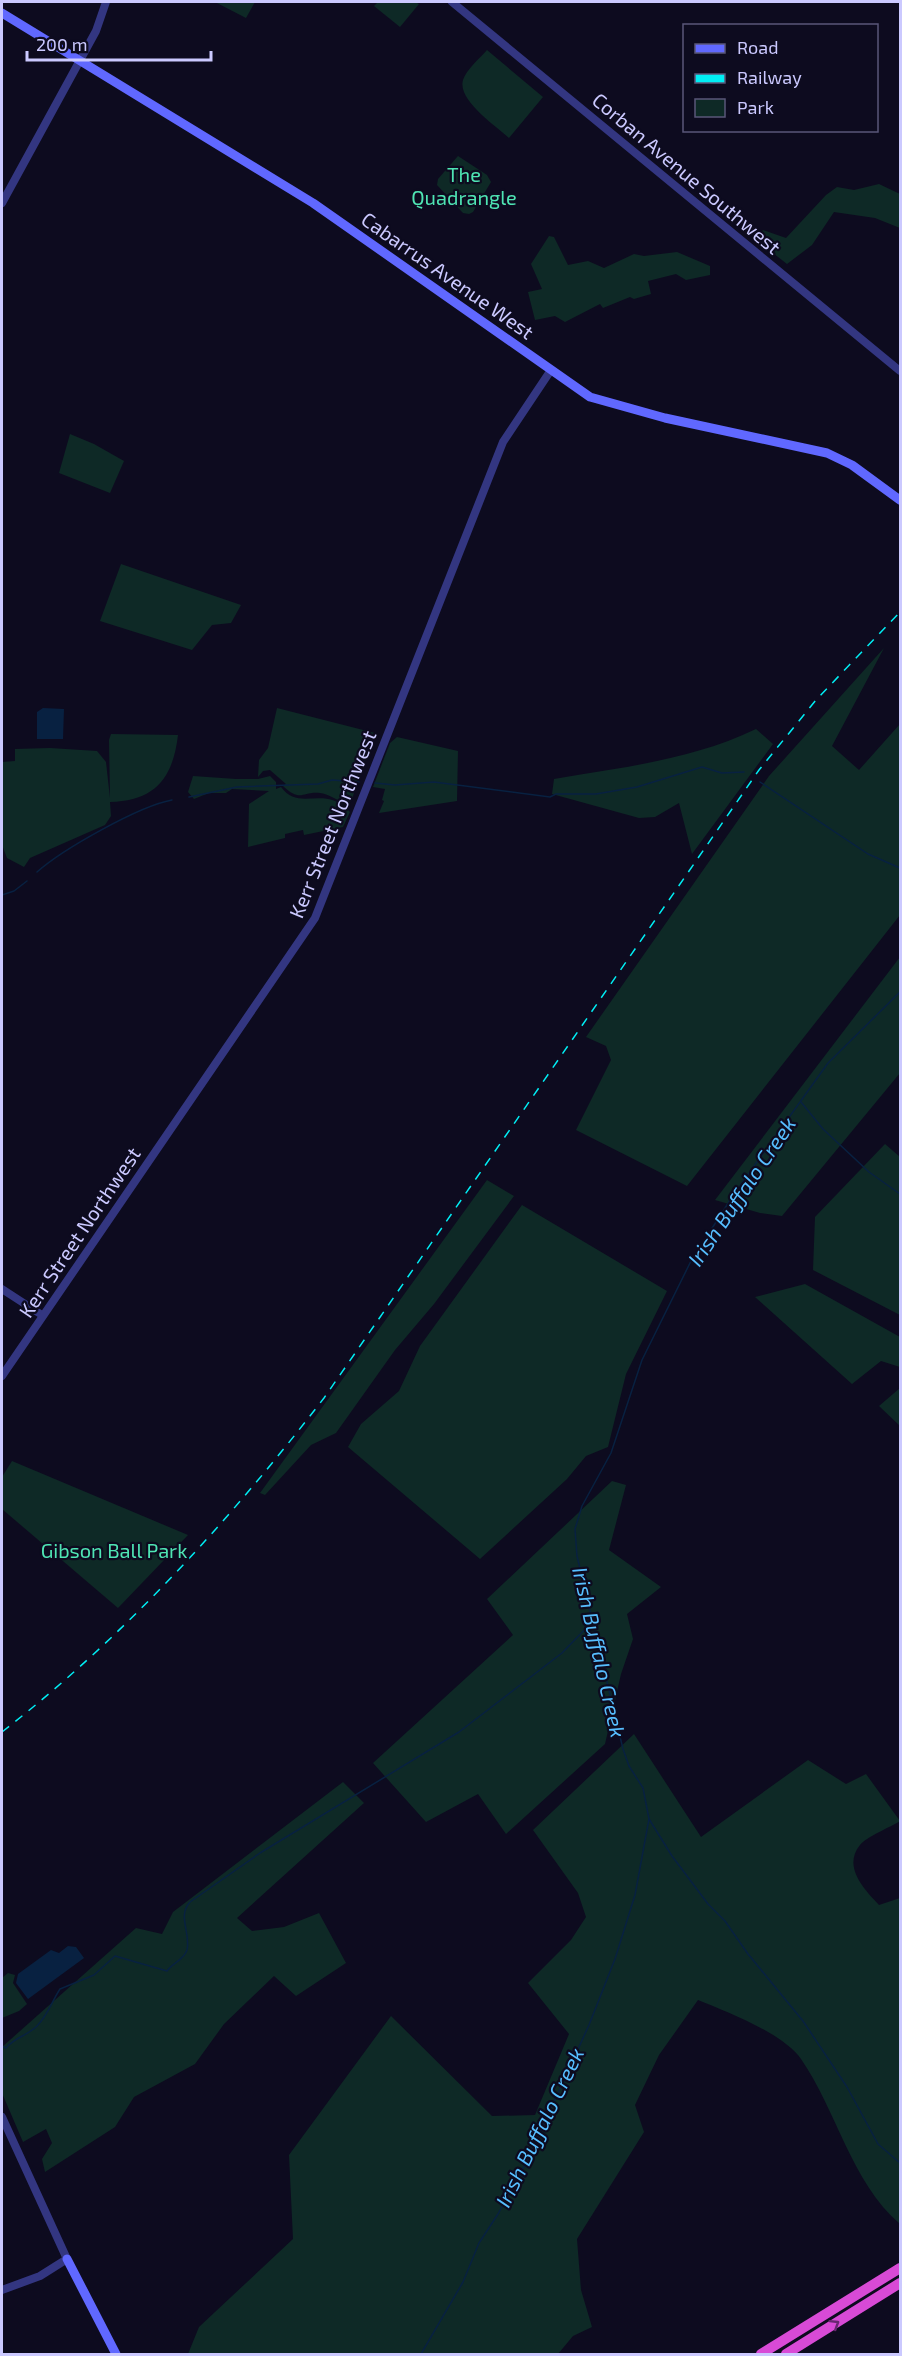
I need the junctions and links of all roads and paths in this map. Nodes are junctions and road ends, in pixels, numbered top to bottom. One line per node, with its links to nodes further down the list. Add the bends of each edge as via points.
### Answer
1 (106, 2): 4 (street)
2 (452, 2): 7 (street, Corban Avenue Southwest)
3 (2, 13): 4 (main road, Cabarrus Avenue West)
4 (81, 61): 5 (street); 6 (main road, Cabarrus Avenue West, via 314,203)
5 (2, 203)
6 (551, 370): 8 (main road, Cabarrus Avenue West, via 590,397 613,405 827,453 852,465); 10 (street, Kerr Street Northwest, via 503,442 315,918)
7 (900, 371)
8 (900, 500)
9 (2, 1289): 10 (street)
10 (42, 1315): 11 (street, Kerr Street Northwest)
11 (2, 1376)
12 (2, 2117): 13 (street)
13 (67, 2259): 16 (street, via 40,2276); 17 (main road)
14 (900, 2268): 18 (highway)
15 (900, 2283): 19 (highway, one-way to 15)
16 (2, 2290)
17 (116, 2355)
18 (761, 2355)
19 (786, 2355)

